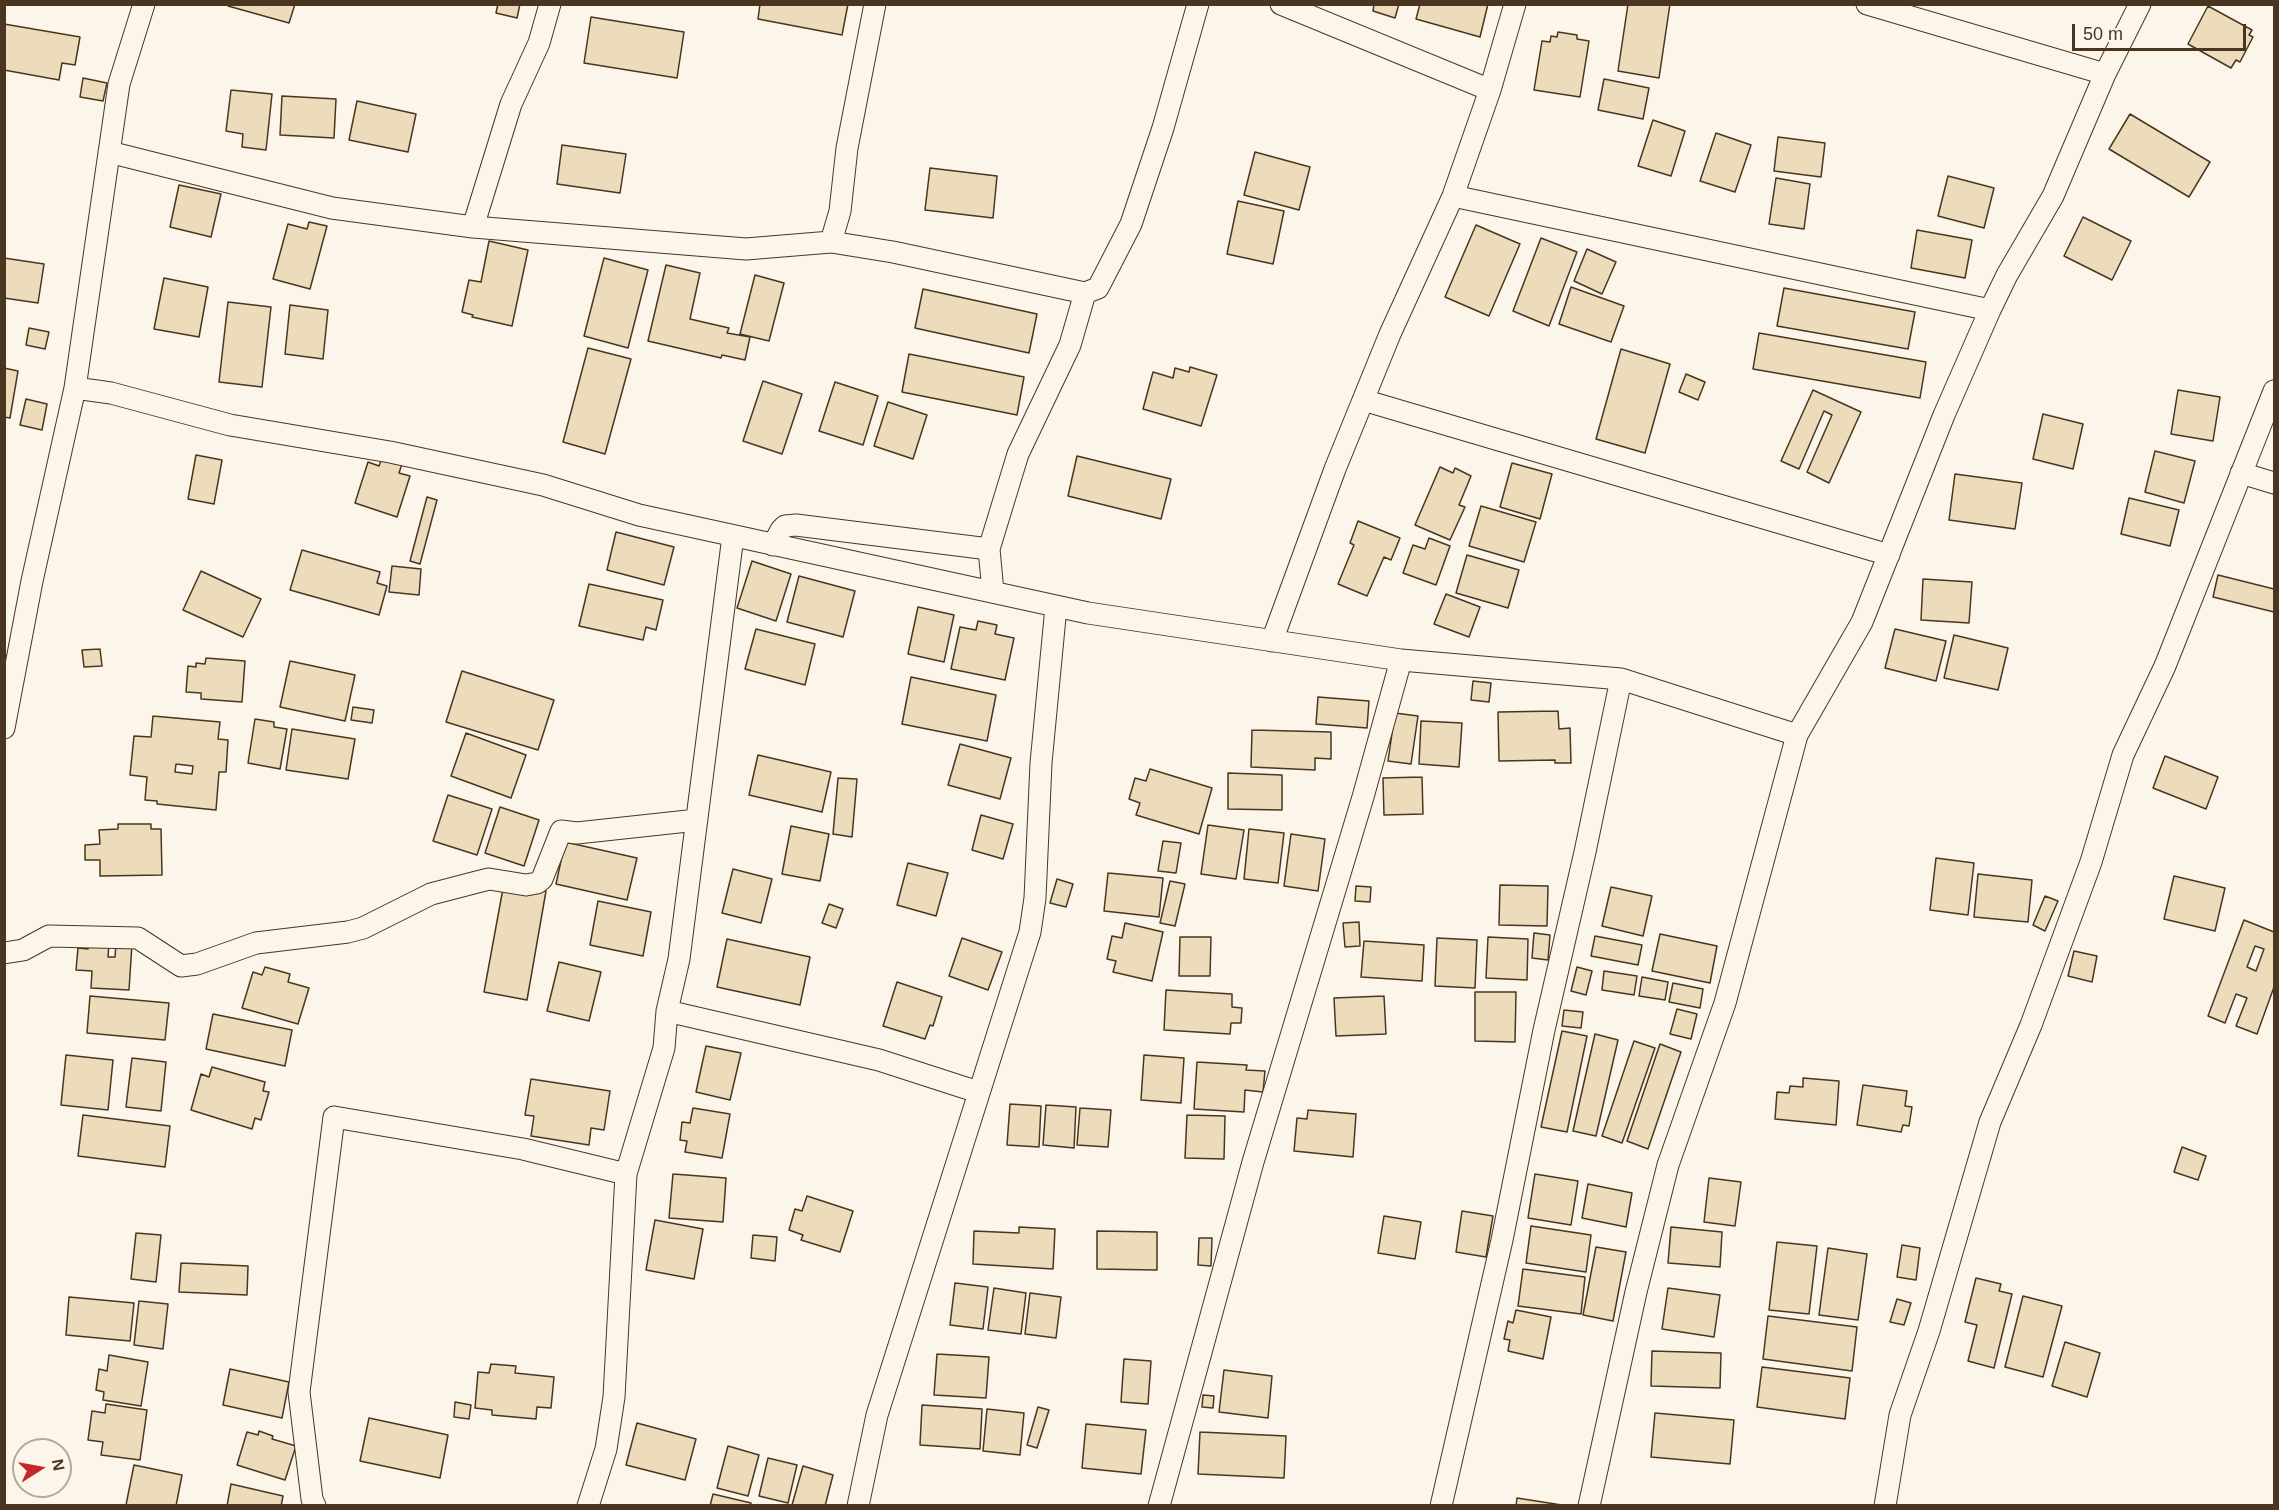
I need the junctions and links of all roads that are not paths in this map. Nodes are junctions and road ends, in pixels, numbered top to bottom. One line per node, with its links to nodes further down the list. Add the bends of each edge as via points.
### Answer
1 (144, 4): 11 (street, via 119,84)
2 (550, 4): 13 (street, via 539,43 511,104)
3 (875, 4): 14 (street, via 847,148 840,211)
4 (1198, 4): 15 (street, via 1131,224 1098,288)
5 (1281, 4): 10 (street)
6 (1515, 4): 10 (street)
7 (1867, 4): 9 (street)
8 (2140, 4): 9 (street)
9 (2105, 74): 16 (street, via 2053,196)
10 (1490, 90): 12 (street)
11 (109, 152): 13 (street, via 332,208); 17 (street)
12 (1453, 196): 16 (street); 19 (street)
13 (472, 227): 14 (street, via 746,249)
14 (831, 242): 15 (street)
15 (1085, 294): 24 (street, via 1070,345 1018,454)
16 (1990, 310): 25 (street)
17 (75, 388): 22 (street, via 111,393 230,425 390,452 543,484 639,515); 31 (street)
18 (2274, 391): 20 (street)
19 (1363, 400): 25 (street); 28 (street)
20 (2241, 473): 21 (street); 44 (street, via 2165,666 2123,756 2091,862 2031,1025 1990,1122 1929,1331 1900,1415)
21 (2274, 483)
22 (733, 536): 23 (street); 33 (street)
23 (773, 545): 24 (street, via 785,526 796,525); 26 (street)
24 (989, 549): 26 (street)
25 (1889, 555): 32 (street, via 1862,622)
26 (993, 592): 27 (street)
27 (1056, 607): 28 (street); 36 (street, via 1030,932)
28 (1272, 641): 29 (street)
29 (1401, 660): 30 (street); 41 (street, via 1253,1162)
30 (1621, 679): 32 (street); 42 (street, via 1502,1240)
31 (4, 728)
32 (1797, 735): 43 (street, via 1725,1003 1668,1165)
33 (697, 820): 34 (street, via 578,833 561,831 543,879 537,883 489,879 431,894 363,928 256,943 197,964 181,966 138,938 49,936 23,950); 35 (street, via 679,959)
34 (4, 953)
35 (667, 1011): 36 (street, via 879,1060); 37 (street, via 664,1048)
36 (978, 1092): 40 (street, via 877,1415)
37 (626, 1174): 38 (street, via 523,1149 334,1117 299,1392); 39 (street, via 614,1397 606,1449)
38 (315, 1506)
39 (588, 1506)
40 (858, 1506)
41 (1159, 1506)
42 (1441, 1506)
43 (1589, 1506)
44 (1885, 1506)

